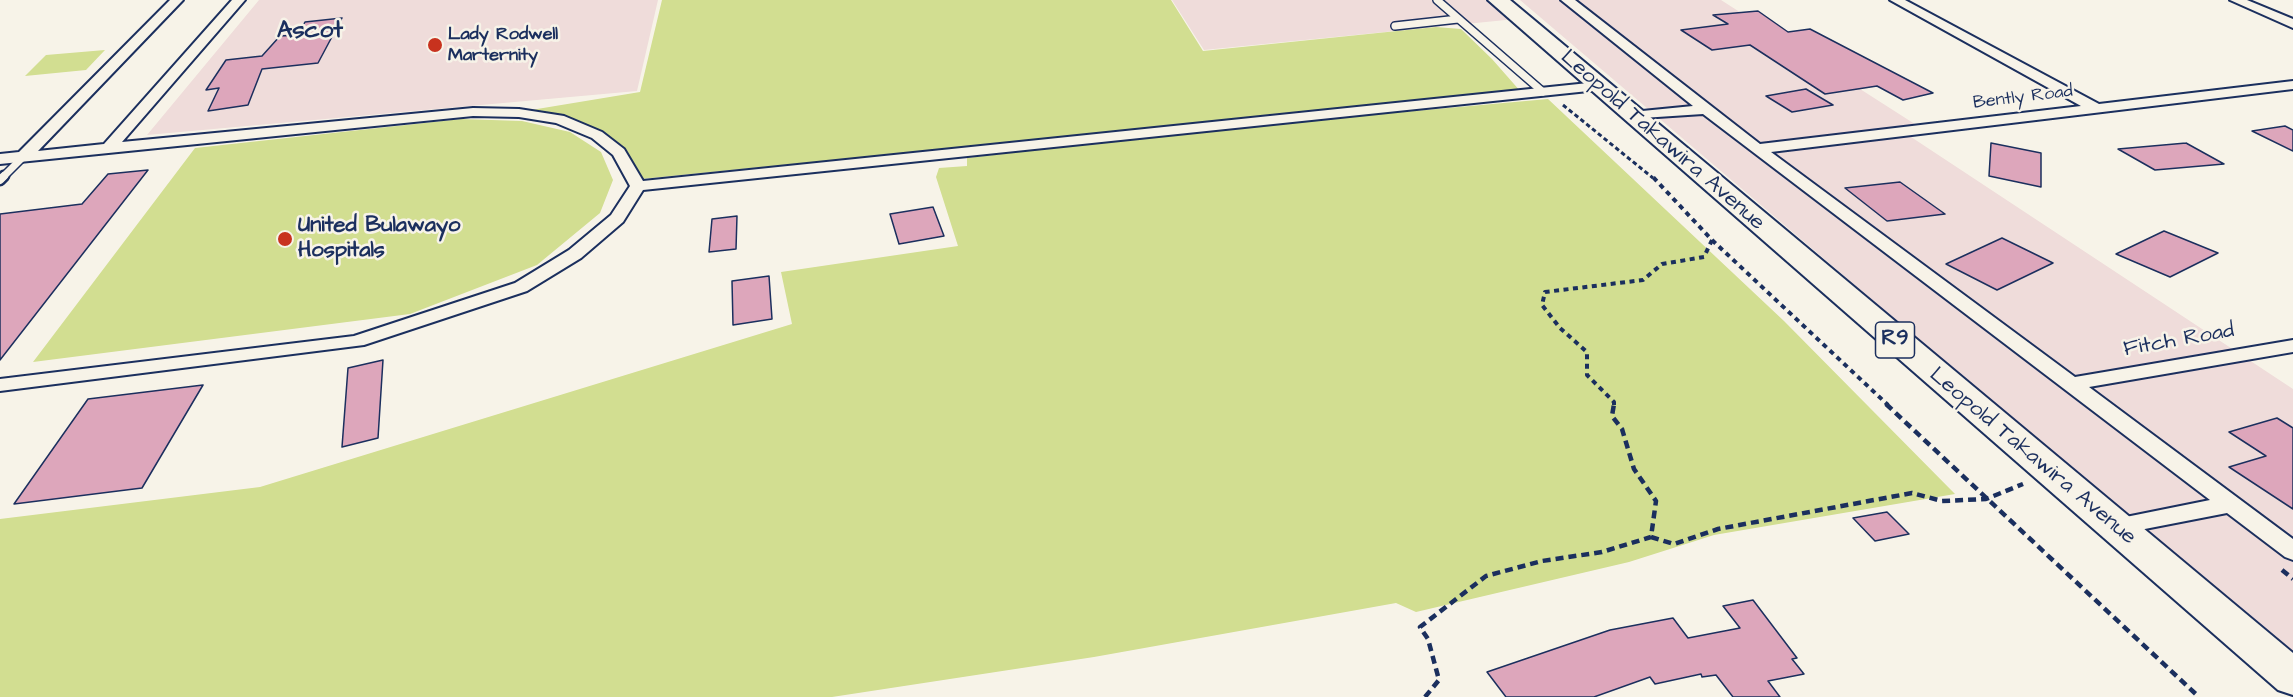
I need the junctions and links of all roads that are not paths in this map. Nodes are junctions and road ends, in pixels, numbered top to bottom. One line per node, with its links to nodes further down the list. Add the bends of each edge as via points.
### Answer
1 (177, 0): 19 (street)
2 (239, 0): 17 (street)
3 (1437, 0): 8 (lane)
4 (1498, 0): 12 (highway, Leopold Takawira Avenue / R9)
5 (1567, 0): 14 (street)
6 (1896, 0): 15 (street)
7 (2236, 0): 9 (street)
8 (1458, 19): 10 (lane); 13 (lane)
9 (2293, 24)
10 (1395, 26)
11 (2293, 85): 15 (street, Bently Road)
12 (1598, 86): 13 (street); 16 (highway, Leopold Takawira Avenue / R9)
13 (1546, 92): 22 (street)
14 (1707, 109): 16 (street); 18 (street)
15 (2098, 109): 18 (street, Bently Road)
16 (1632, 116): 27 (highway, Leopold Takawira Avenue / R9)
17 (109, 148): 19 (street); 22 (street, via 473,112 519,113 559,119 597,135 619,152)
18 (1757, 149): 24 (street)
19 (23, 157): 20 (street); 21 (lane)
20 (0, 159)
21 (0, 180)
22 (638, 186): 25 (street, via 617,218 575,254 521,286 357,341)
23 (2293, 346): 24 (street, Fitch Road)
24 (2072, 384): 26 (street)
25 (0, 385)
26 (2233, 504): 27 (street); 28 (street)
27 (2114, 527): 29 (highway, Leopold Takawira Avenue / R9)
28 (2293, 551)
29 (2293, 678)

